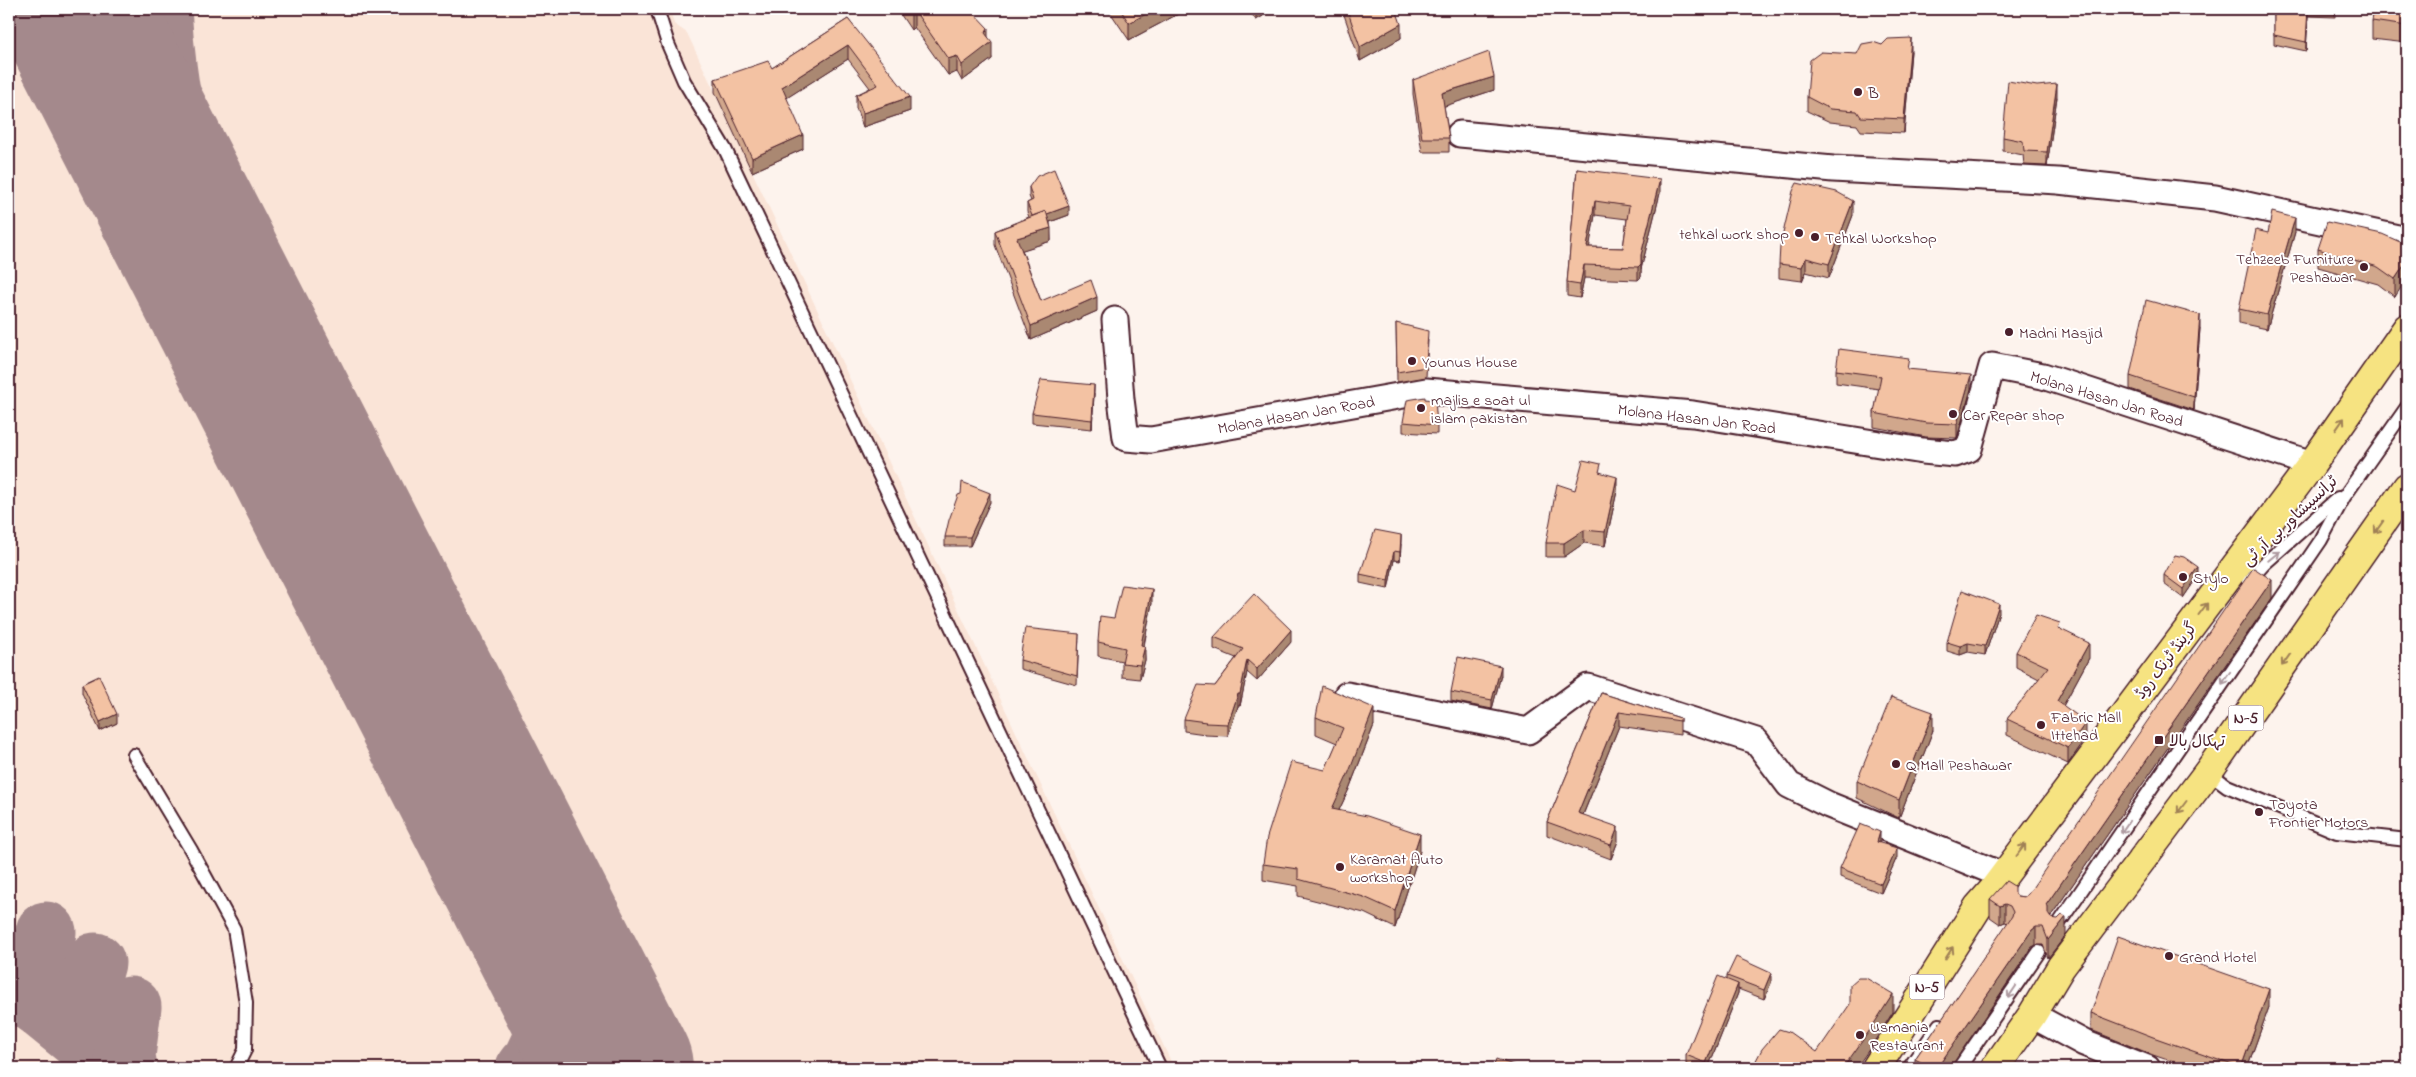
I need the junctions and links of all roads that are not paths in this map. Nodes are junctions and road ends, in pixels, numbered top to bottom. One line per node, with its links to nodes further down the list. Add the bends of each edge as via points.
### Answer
1 (657, 9): 21 (lane, via 684,82 725,149)
2 (1460, 134): 3 (street, via 1833,169 2058,181 2215,198)
3 (2407, 240)
4 (1115, 320): 7 (street, Molana Hasan Jan Road, via 1126,438 1151,440 1426,391 1693,414 1955,454 1969,449 1992,366 2043,376)
5 (2407, 328): 7 (highway, گرینڈ ٹرنک روڈ / N-5, one-way to 5)
6 (2407, 407): 8 (lane, ٹرانسپشاور بی آر ٹی)
7 (2312, 464): 15 (highway, گرینڈ ٹرنک روڈ / N-5, one-way to 7)
8 (2358, 476): 10 (lane, ٹرانسپشاور بی آر ٹی, one-way to 8, via 2264,564 2329,508); 16 (lane, ٹرانسپشاور بی آر ٹی, one-way to 16, via 2321,540)
9 (2407, 487): 13 (highway, N-5, one-way to 13)
10 (2240, 592)
11 (1347, 695): 15 (street, via 1528,731 1588,687 1756,741 1789,785 1829,805)
12 (134, 755): 20 (lane, via 234,929 246,1003 245,1050)
13 (2208, 772): 14 (lane, via 2227,786 2338,832); 19 (highway, N-5, one-way to 19, via 2061,967)
14 (2407, 840)
15 (2002, 875): 22 (highway, گرینڈ ٹرنک روڈ / N-5, one-way to 15, via 1978,907)
16 (2055, 929)
17 (2039, 952): 24 (lane, one-way to 24)
18 (1948, 1012): 23 (lane)
19 (2032, 1015): 25 (highway, N-5); 26 (street, via 2084,1043)
20 (236, 1068)
21 (1160, 1068)
22 (1876, 1068)
23 (1908, 1068)
24 (1959, 1068)
25 (1995, 1068)
26 (2147, 1068)

